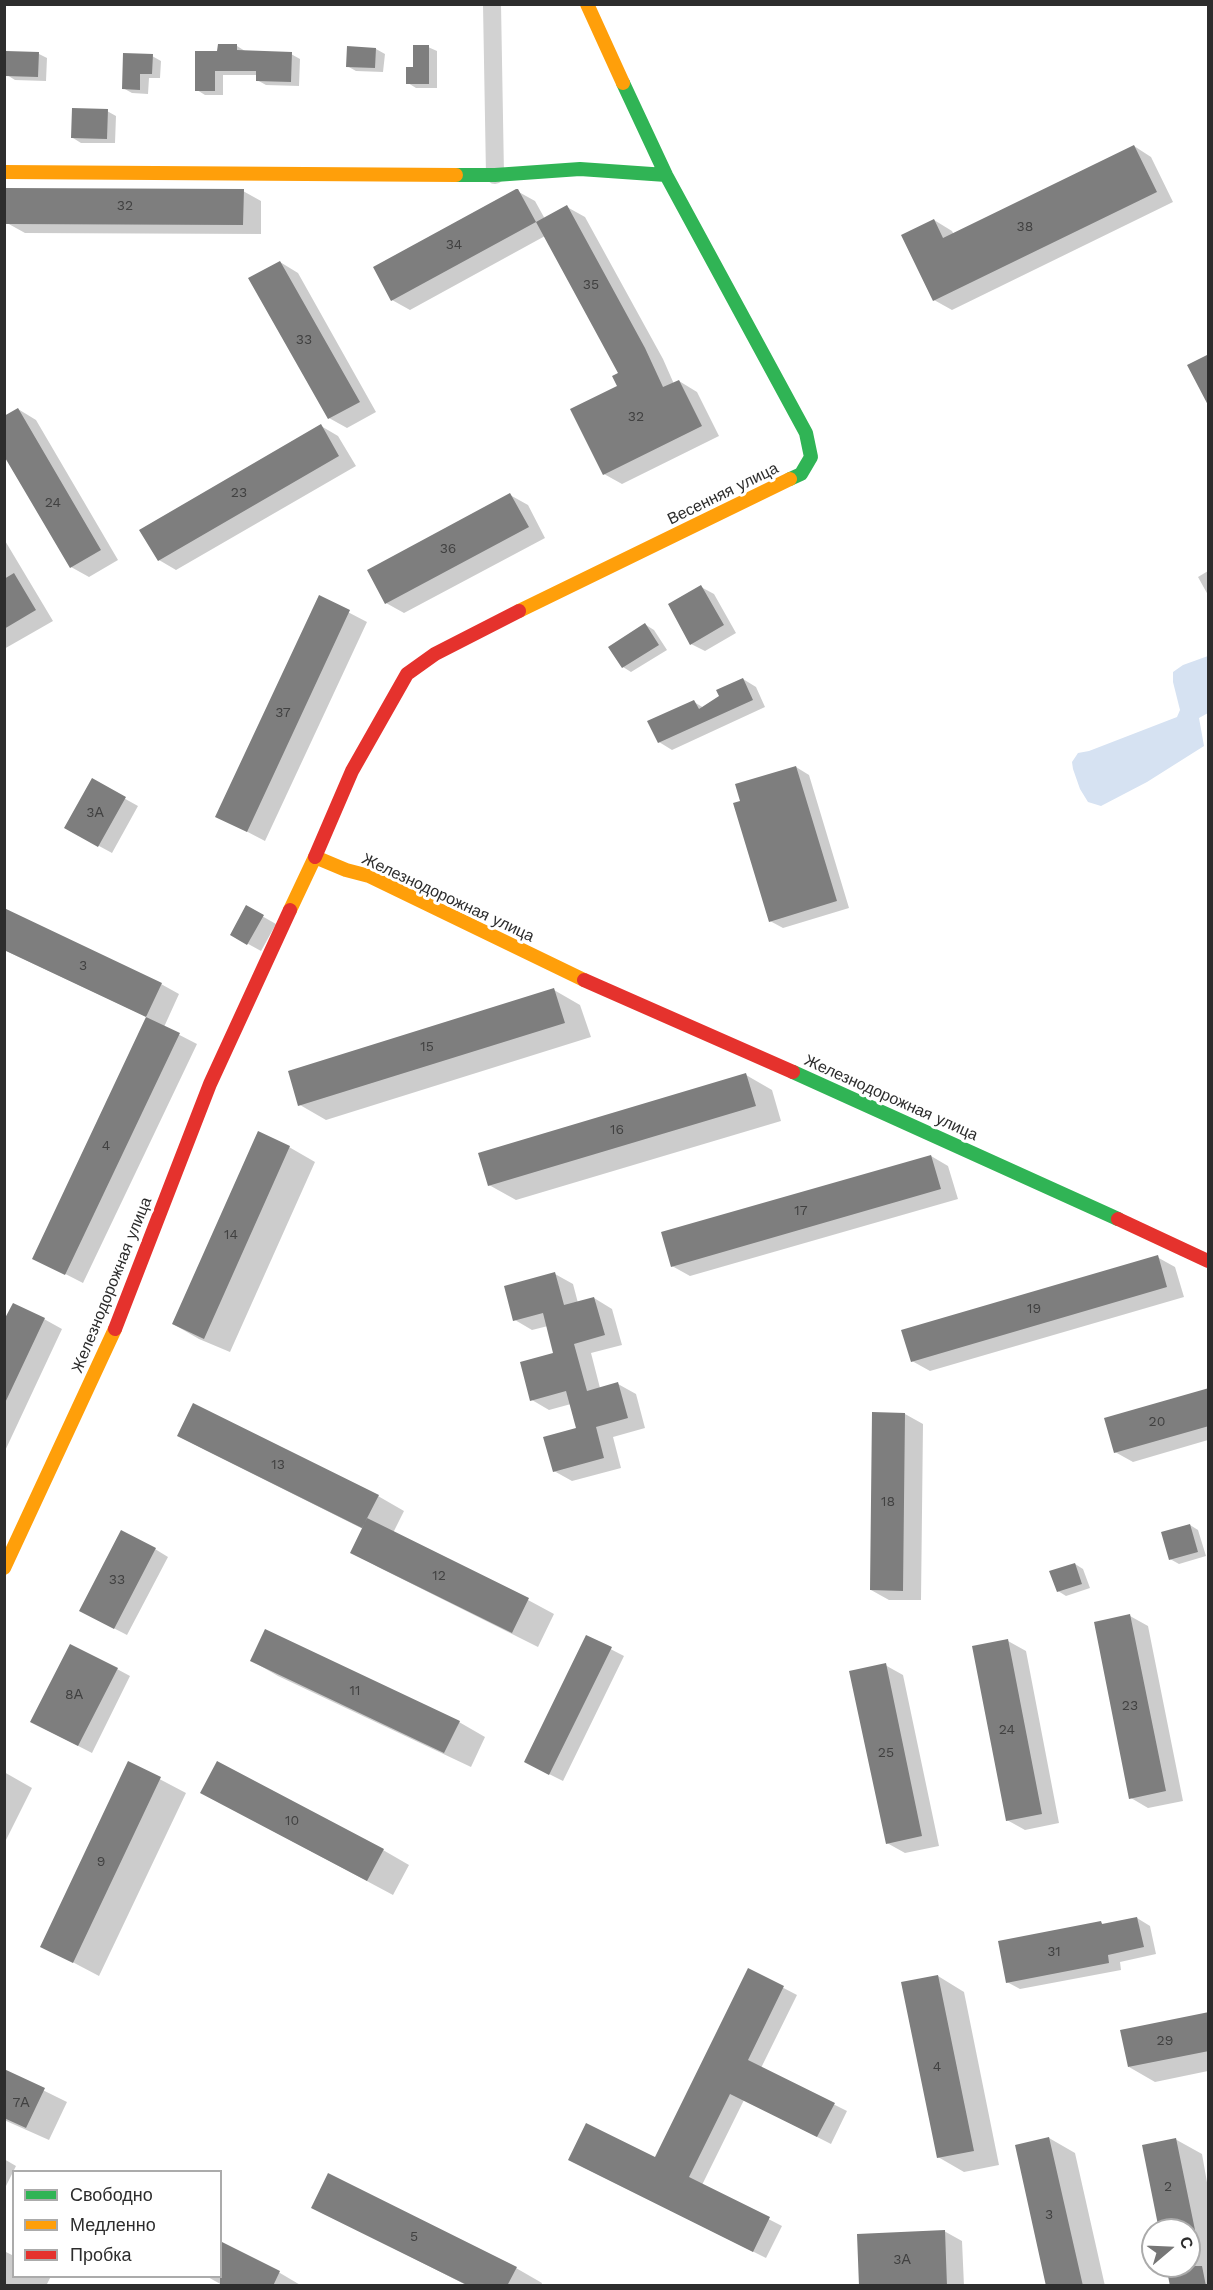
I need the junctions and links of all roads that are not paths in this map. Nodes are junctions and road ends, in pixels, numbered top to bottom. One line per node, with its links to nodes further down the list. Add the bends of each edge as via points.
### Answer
1 (492, 4): 4 (street)
2 (587, 4): 5 (street, Весенняя улица)
3 (4, 172): 4 (street)
4 (495, 175): 5 (street, via 580,169)
5 (666, 175): 6 (street, Весенняя улица, via 806,433 811,457 801,474 589,576 435,654 406,674 352,771)
6 (315, 857): 7 (street, Железнодорожная улица, via 369,876 575,976); 8 (street, Железнодорожная улица, via 210,1084 119,1321)
7 (1209, 1261)
8 (4, 1568)

